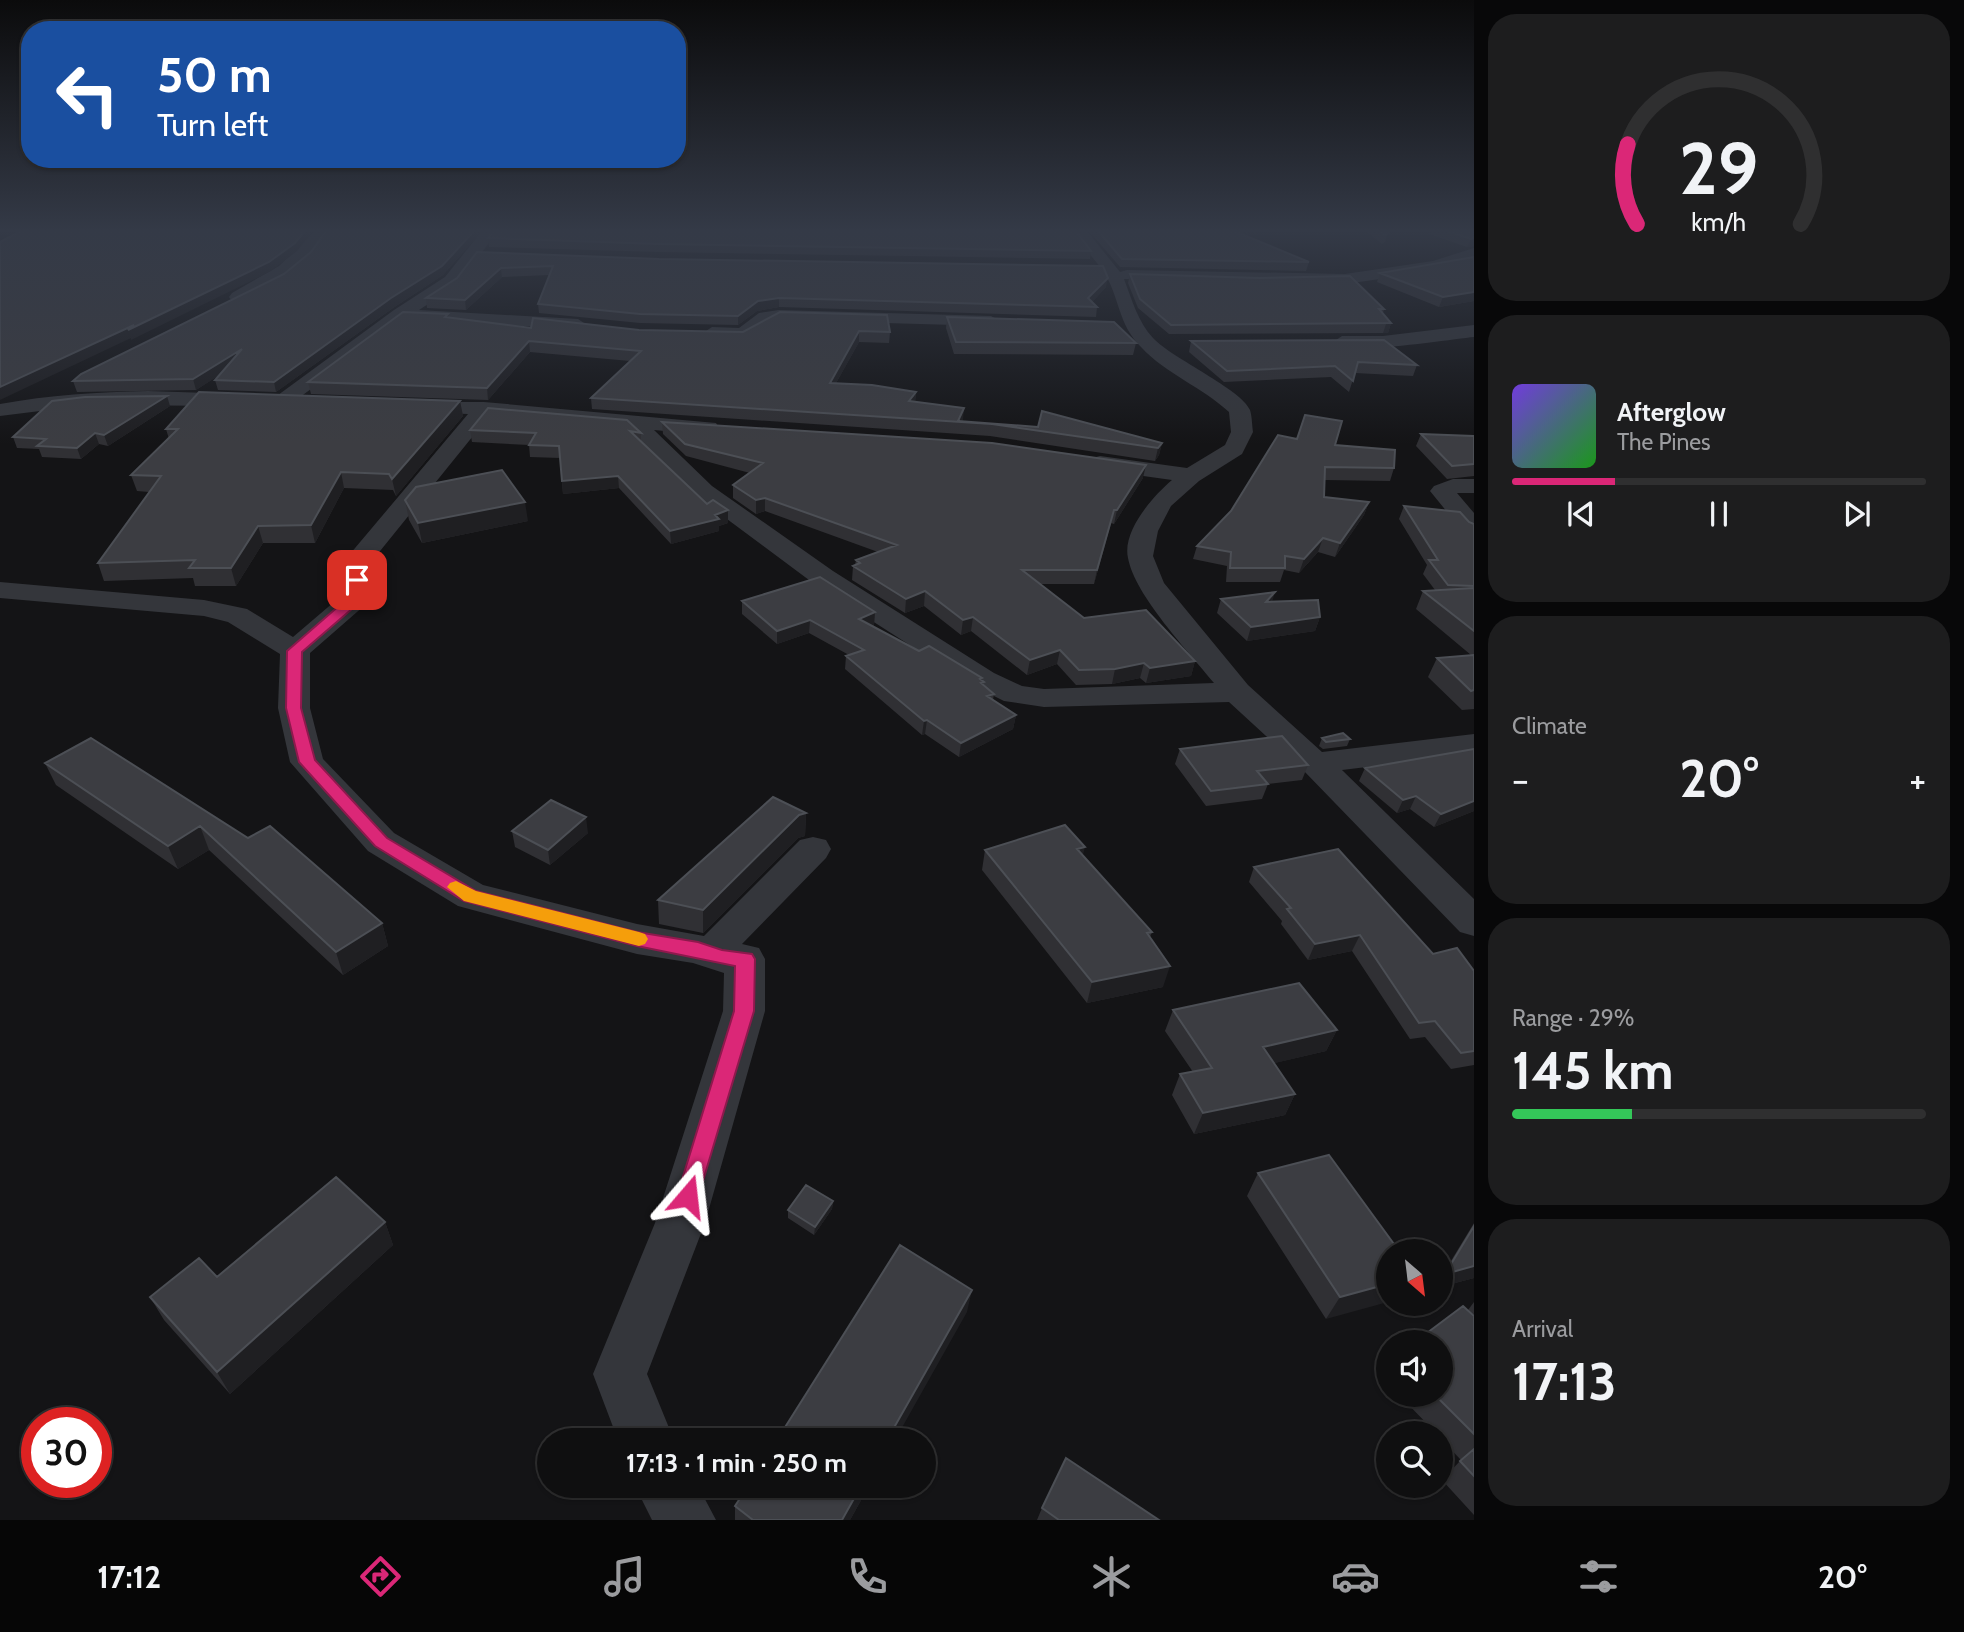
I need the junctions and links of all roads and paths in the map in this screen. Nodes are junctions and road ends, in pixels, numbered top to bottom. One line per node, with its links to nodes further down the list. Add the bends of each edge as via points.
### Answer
1 (227, 302): 4 (street)
2 (419, 302): 5 (street)
3 (1122, 302): 11 (street)
4 (219, 306)
5 (400, 314): 8 (street); 15 (street)
6 (1011, 322): 10 (street, via 779,315 765,317 743,334)
7 (1106, 325): 11 (street)
8 (601, 328)
9 (1474, 331): 12 (street, via 1383,342)
10 (689, 332)
11 (1140, 334): 13 (street); 23 (street, via 1164,358 1239,410 1242,432 1234,449)
12 (1327, 342)
13 (1175, 343)
14 (65, 383): 18 (street)
15 (281, 402): 16 (street); 18 (street, via 157,397)
16 (322, 403)
17 (390, 405): 19 (street)
18 (9, 408)
19 (484, 408): 20 (street); 27 (street, via 359,561 355,599)
20 (635, 424): 21 (street); 28 (street, via 704,491 823,578 983,679 1015,694 1044,698)
21 (730, 430)
22 (1084, 460): 23 (street)
23 (1191, 476): 28 (street, via 1161,502 1144,531 1140,556 1152,585)
24 (1474, 486): 25 (street, via 1441,491)
25 (1474, 530)
26 (0, 590): 27 (street, via 204,608 237,615)
27 (295, 651): 33 (street, via 294,708 307,762 381,842 471,896)
28 (1237, 692): 30 (street)
29 (1474, 744): 30 (street)
30 (1315, 763): 32 (street)
31 (813, 849): 33 (street, via 722,940)
32 (1474, 922)
33 (721, 958): 34 (street, via 745,959 744,1011 680,1223 620,1374)
34 (641, 1428)
35 (672, 1498): 36 (street)
36 (686, 1520)

